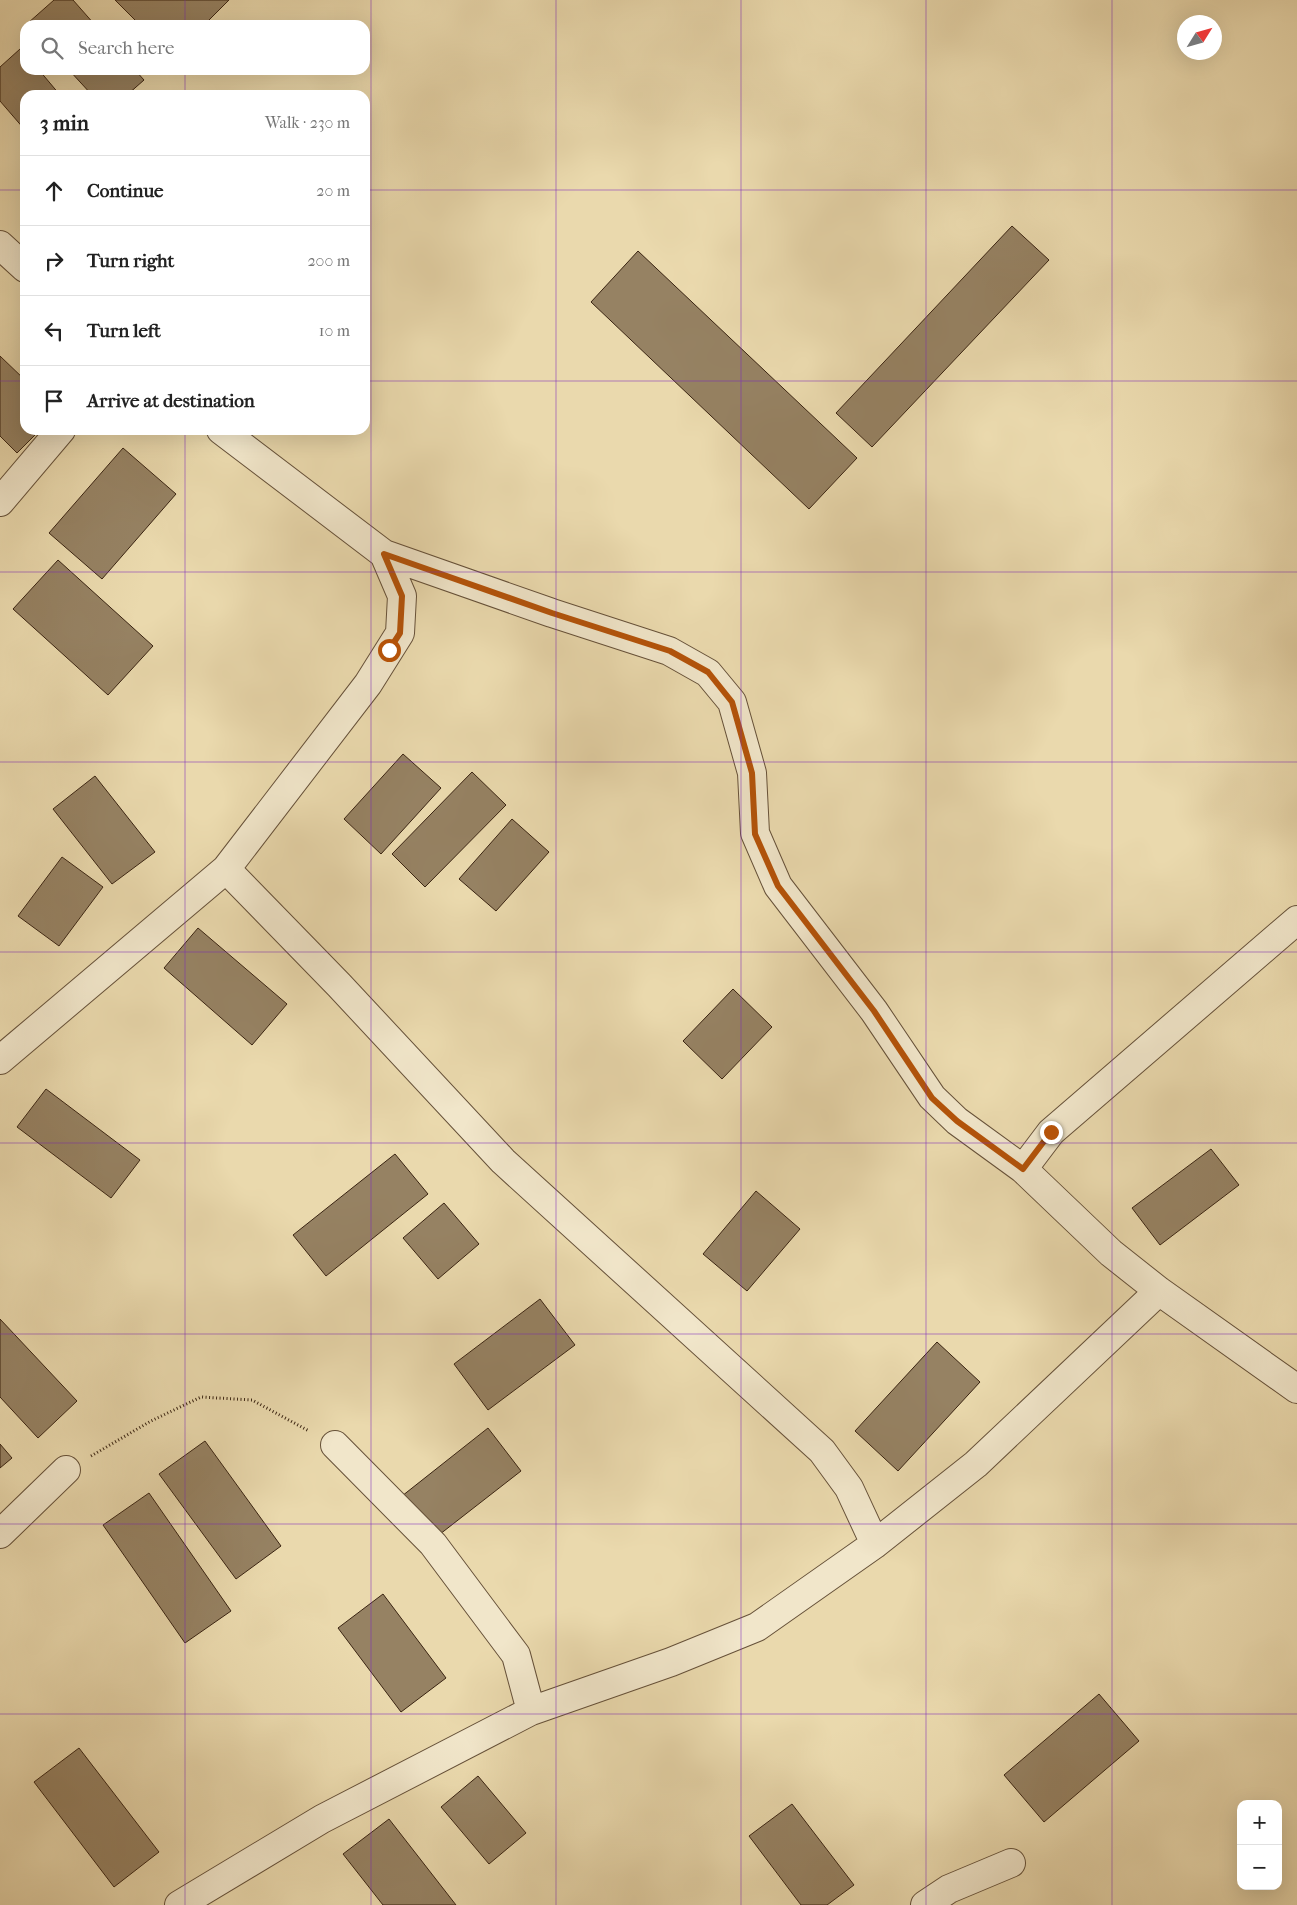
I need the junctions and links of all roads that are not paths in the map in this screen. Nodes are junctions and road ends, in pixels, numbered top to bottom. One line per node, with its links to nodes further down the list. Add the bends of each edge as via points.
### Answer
1 (0, 245): 2 (street)
2 (20, 263)
3 (57, 435): 5 (street)
4 (229, 435): 6 (street)
5 (0, 502)
6 (384, 554): 7 (street, via 402,596 400,633 368,684); 10 (street, via 670,651 708,672 732,702 752,773 755,834 778,886 874,1011 932,1098 957,1121)
7 (226, 869): 9 (street); 16 (street, via 503,1161 822,1451 849,1488)
8 (1294, 927): 10 (street, via 1051,1132)
9 (0, 1060)
10 (1023, 1169): 11 (street, via 1111,1253)
11 (1159, 1291): 12 (street); 16 (street, via 976,1464)
12 (1297, 1389)
13 (335, 1445): 17 (street, via 433,1544 516,1655)
14 (66, 1470): 15 (street)
15 (0, 1534)
16 (875, 1544): 17 (street, via 757,1627)
17 (531, 1711): 19 (street, via 322,1819)
18 (1011, 1863): 20 (street, via 949,1889)
19 (179, 1905)
20 (925, 1905)

